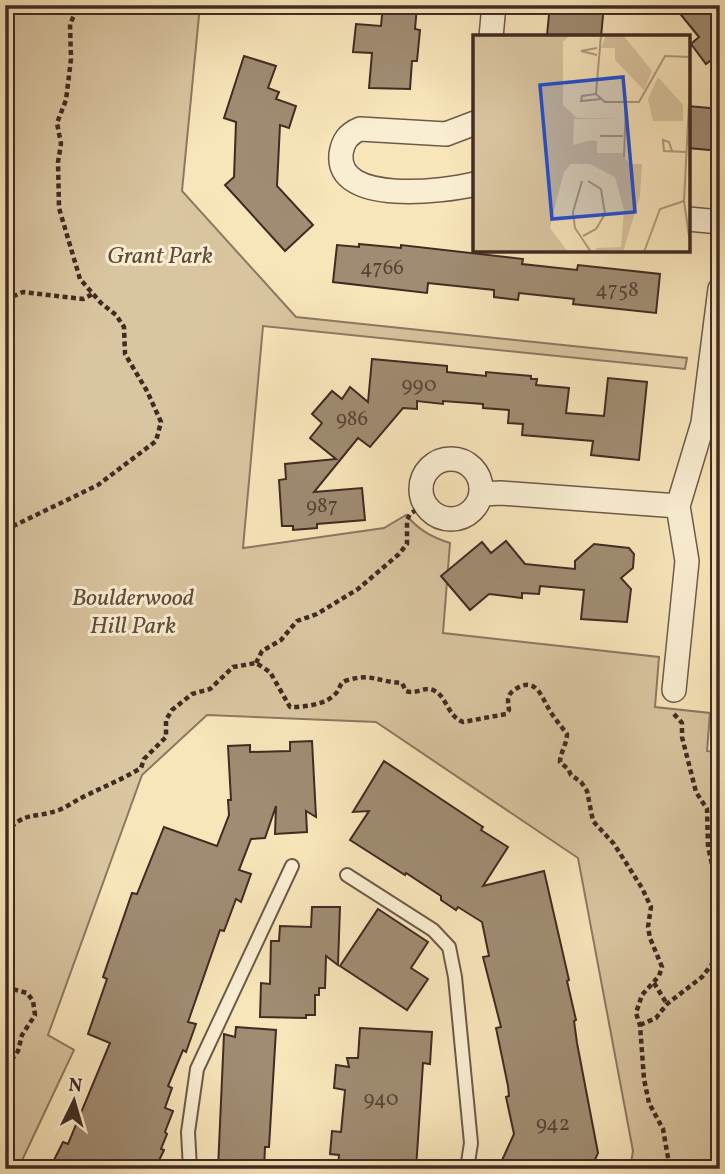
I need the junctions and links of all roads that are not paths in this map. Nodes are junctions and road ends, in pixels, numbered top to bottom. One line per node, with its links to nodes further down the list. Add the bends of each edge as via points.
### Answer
1 (494, 5): 2 (street)
2 (491, 35)
3 (473, 124): 4 (street, via 446,134 360,129 345,140 341,159 344,171 365,187 421,192)
4 (473, 184)
5 (690, 219): 6 (street)
6 (720, 222)
7 (720, 289): 9 (street, via 703,423)
8 (482, 494): 8 (street, via 473,510 457,519 439,517 425,504 421,484 432,465 451,458 471,465 482,483); 9 (street)
9 (678, 506): 10 (street, via 687,561)
10 (673, 701)
11 (292, 866): 13 (lane, via 197,1069 188,1132)
12 (347, 875): 14 (lane, via 433,930 449,947 456,976 471,1143)
13 (190, 1169)
14 (467, 1169)

